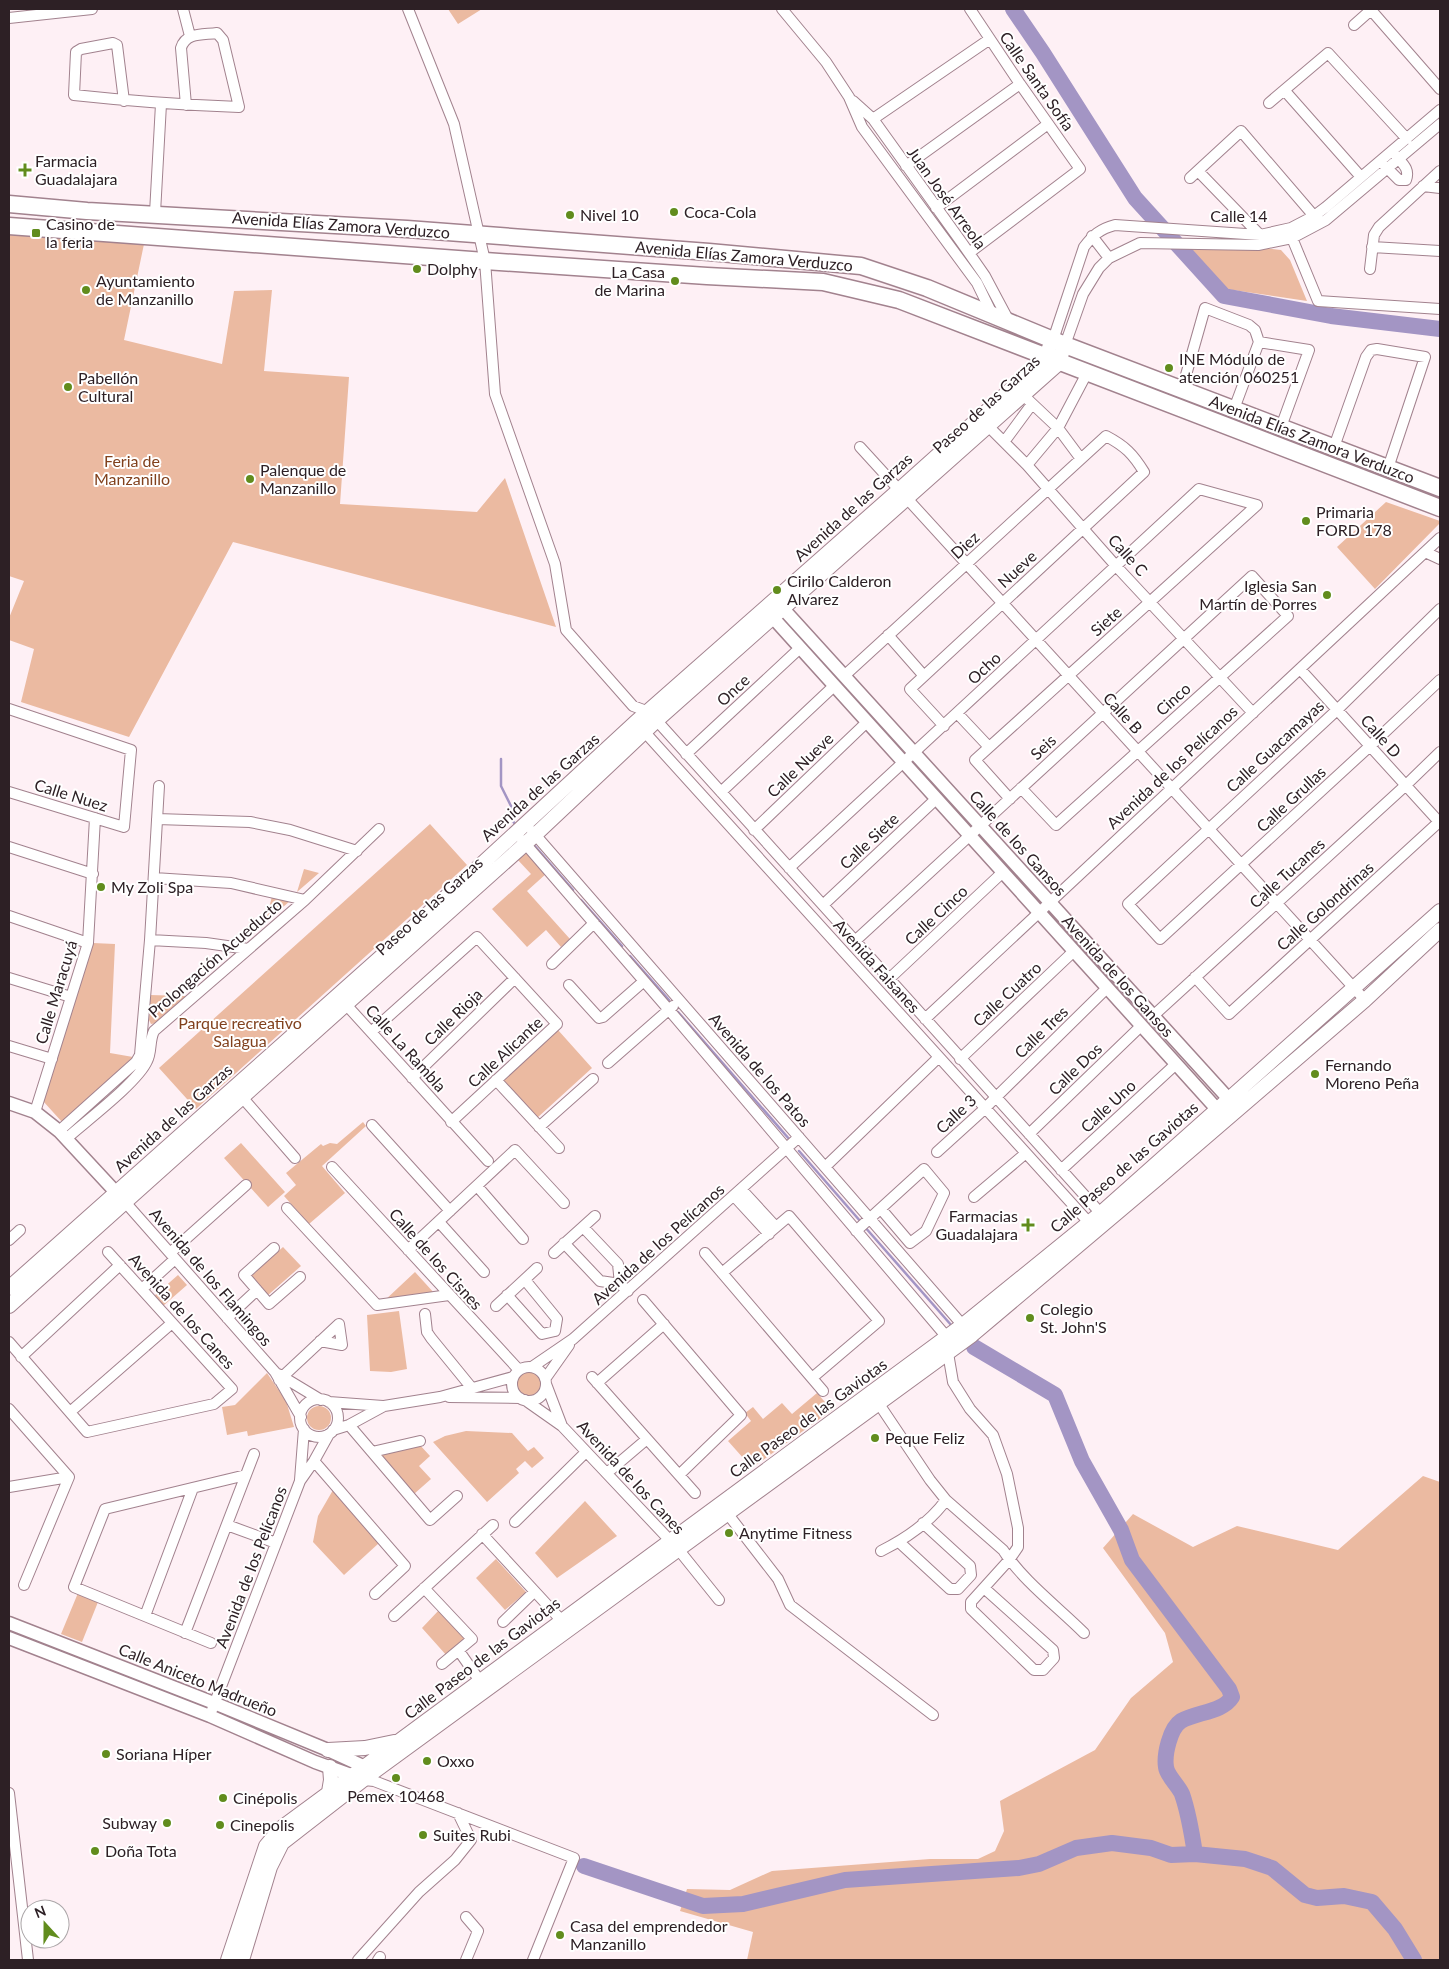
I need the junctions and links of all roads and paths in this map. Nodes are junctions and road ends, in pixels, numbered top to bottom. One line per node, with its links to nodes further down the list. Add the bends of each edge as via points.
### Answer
1 (92, 9): 7 (street)
2 (183, 9): 9 (street)
3 (408, 9): 41 (street, via 454,124)
4 (782, 9): 14 (street, Juan José Arreola, via 826,62)
5 (970, 9): 10 (street, Calle Santa Sofía)
6 (1372, 9): 8 (street); 12 (street)
7 (9, 18)
8 (1354, 26)
9 (190, 36): 18 (street, via 183,41 181,48); 18 (street, via 216,33 223,40 239,107)
10 (990, 39): 11 (street, Calle Santa Sofía); 20 (street)
11 (1020, 84): 21 (street, Calle Santa Sofía); 27 (street)
12 (1440, 89)
13 (1285, 91): 16 (street); 23 (street, via 1328,53); 31 (street)
14 (849, 97): 20 (street, Juan José Arreola); 52 (street, Juan José Arreola, via 862,127 977,283)
15 (124, 101): 15 (street, via 117,45 113,43 76,52 74,95); 17 (street)
16 (1269, 103)
17 (161, 104): 18 (street); 38 (street)
18 (186, 105)
19 (1440, 110): 23 (street, Calle 14)
20 (873, 119): 27 (street, Juan José Arreola)
21 (1048, 124): 37 (street); 47 (street, Calle Santa Sofía, via 1080,169)
22 (1440, 124): 25 (street, Calle 14)
23 (1406, 139): 24 (street, Calle 14)
24 (1392, 151): 25 (street); 26 (street, Calle 14)
25 (1399, 160): 28 (street, Calle 14); 33 (street, via 1406,168)
26 (1380, 161): 28 (street); 31 (street, Calle 14)
27 (906, 166): 37 (street, Juan José Arreola)
28 (1388, 169): 33 (street, via 1399,180); 44 (street, Calle 14, via 1326,220)
29 (1198, 171): 32 (street); 39 (street, via 1241,131); 42 (street)
30 (1440, 171): 35 (street)
31 (1362, 177): 39 (street, Calle 14)
32 (1190, 178)
33 (1406, 180): 35 (street)
34 (1440, 188): 35 (street)
35 (1420, 189): 45 (street, via 1379,228)
36 (9, 204): 38 (main road, Avenida Elías Zamora Verduzco)
37 (936, 208): 47 (street, Juan José Arreola)
38 (155, 213): 41 (main road, Avenida Elías Zamora Verduzco)
39 (1314, 216): 42 (street, Calle 14, via 1291,228)
40 (9, 226): 49 (main road, Avenida Elías Zamora Verduzco)
41 (480, 234): 49 (street); 52 (main road, Avenida Elías Zamora Verduzco, via 861,266 927,288)
42 (1260, 235): 43 (street, Calle 14, via 1115,225)
43 (1092, 236): 48 (street); 55 (street, via 1084,247 1069,294)
44 (1292, 238): 48 (street, Calle 14, via 1258,245 1140,243); 51 (street, via 1318,301)
45 (1372, 247): 46 (street); 50 (street)
46 (1440, 251)
47 (969, 253): 53 (street, Juan José Arreola)
48 (1109, 258): 55 (street, Calle 14, via 1083,294)
49 (485, 261): 56 (main road, Avenida Elías Zamora Verduzco, via 823,282 899,300); 98 (street, via 495,394 555,564 566,630)
50 (1370, 269)
51 (1440, 309)
52 (993, 317): 53 (main road, Avenida Elías Zamora Verduzco)
53 (1011, 324): 55 (main road, Avenida Elías Zamora Verduzco)
54 (1259, 342): 58 (street, via 1255,330 1249,325 1205,308); 60 (street); 62 (street, via 1309,350)
55 (1059, 343): 56 (main road, Paseo de las Garzas); 58 (main road, Avenida Elías Zamora Verduzco)
56 (1052, 360): 57 (main road, Avenida Elías Zamora Verduzco); 59 (main road, Paseo de las Garzas); 61 (main road, Avenida de las Garzas)
57 (1086, 373): 63 (street); 75 (main road, Avenida Elías Zamora Verduzco)
58 (1182, 389): 60 (main road, Avenida Elías Zamora Verduzco)
59 (1027, 399): 61 (main road, Paseo de las Garzas); 63 (street); 64 (street)
60 (1234, 409): 62 (main road, Avenida Elías Zamora Verduzco)
61 (984, 422): 64 (street, Calle C); 74 (main road, Avenida de las Garzas)
62 (1280, 427): 66 (main road, Avenida Elías Zamora Verduzco)
63 (1058, 428): 67 (street); 68 (street)
64 (1004, 442): 68 (street, Calle C)
65 (860, 447): 74 (street, Calle B)
66 (1334, 448): 69 (main road, Avenida Elías Zamora Verduzco); 69 (street, via 1371,350 1425,357)
67 (1081, 459): 70 (street, Diez, via 1106,436 1134,454); 73 (street, Diez)
68 (1027, 465): 73 (street, Calle C)
69 (1388, 468): 71 (main road, Avenida Elías Zamora Verduzco)
70 (1144, 472): 76 (street, Nueve)
71 (1440, 486)
72 (1199, 489): 81 (street, Ocho); 83 (street, Siete, via 1257,505)
73 (1047, 490): 76 (street, Calle C); 80 (street, Diez)
74 (903, 495): 80 (street, Calle B); 85 (main road, Avenida de las Garzas)
75 (1440, 508)
76 (1084, 528): 81 (street, Calle C); 84 (street, Nueve)
77 (1440, 538): 78 (street, Avenida de los Pelícanos)
78 (1425, 552): 79 (street); 91 (street, Avenida de los Pelícanos)
79 (1440, 559)
80 (966, 564): 84 (street, Calle B); 87 (street, Diez)
81 (1116, 566): 83 (street, Calle C); 89 (street, Ocho)
82 (1252, 576): 88 (street, Seis); 95 (street, Cinco, via 1288,616)
83 (1150, 601): 88 (street, Calle C); 92 (street, Siete)
84 (1002, 603): 89 (street, Calle B); 94 (street, Nueve)
85 (774, 609): 90 (street, Avenida de los Gansos); 93 (street, Calle de los Gansos); 104 (main road, Avenida de las Garzas)
86 (1440, 609): 100 (street, Calle Guacamayas)
87 (888, 636): 93 (street, Diez); 94 (street)
88 (1184, 638): 95 (street, Calle C); 102 (street, Seis)
89 (1036, 640): 92 (street, Calle B); 101 (street, Ocho)
90 (800, 648): 97 (street, Avenida de los Gansos); 113 (street, Once)
91 (1300, 669): 100 (street, Calle D); 103 (street, Avenida de los Pelícanos)
92 (1068, 675): 102 (street, Calle B); 109 (street, Siete)
93 (844, 676): 112 (street, Calle de los Gansos)
94 (924, 676): 106 (street, Nueve, via 910,689)
95 (1219, 678): 103 (street, Calle C); 110 (street, Cinco)
96 (1440, 680): 108 (street, Calle Grullas)
97 (834, 686): 105 (street, Avenida de los Gansos); 120 (street)
98 (633, 706): 104 (street); 107 (street)
99 (9, 709): 123 (street, Calle Nuez, via 131,750 124,827)
100 (1337, 710): 108 (street, Calle D); 128 (street, Calle Guacamayas)
101 (957, 713): 106 (street, Ocho); 109 (street)
102 (1103, 713): 110 (street, Calle B); 117 (street, Seis)
103 (1253, 713): 118 (street, Avenida de los Pelícanos)
104 (652, 716): 107 (main road, Avenida de las Garzas); 113 (street, Avenida Faisanes)
105 (867, 722): 114 (street, Avenida de los Gansos); 129 (street, Calle Nueve)
106 (944, 726): 112 (street, Ocho)
107 (641, 727): 130 (main road, Avenida de las Garzas); 175 (street, Avenida Faisanes)
108 (1370, 746): 115 (street, Calle D); 134 (street, Calle Grullas)
109 (989, 747): 122 (street, Siete, via 975,760)
110 (1138, 751): 117 (street, Cinco, via 1056,825); 118 (street, Calle B)
111 (1440, 752): 115 (street, Calle Tucanes)
112 (914, 753): 114 (street, Ocho); 126 (street, Calle de los Gansos)
113 (686, 754): 120 (street, Avenida Faisanes)
114 (904, 763): 121 (street, Avenida de los Gansos); 135 (street, Ocho)
115 (1406, 785): 125 (street, Calle D); 141 (street, Calle Tucanes)
116 (159, 786): 124 (street, Prolongación Acueducto)
117 (1021, 788): 122 (street, Seis)
118 (1172, 788): 128 (street, Calle B); 140 (street, Avenida de los Pelícanos)
119 (9, 792): 123 (street, Calle Nuez)
120 (721, 792): 129 (street, Avenida Faisanes)
121 (936, 799): 131 (street, Avenida de los Gansos); 142 (street, Calle Siete)
122 (1010, 799): 126 (street, Seis)
123 (95, 818): 137 (street, Calle Maracuyá)
124 (157, 820): 133 (street, via 250,822 290,830); 138 (street, Prolongación Acueducto)
125 (1440, 822): 150 (street, Calle Golondrinas)
126 (980, 826): 131 (street, Seis); 140 (street, Calle de los Gansos)
127 (379, 829): 133 (street, Prolongación Acueducto)
128 (1208, 829): 134 (street, Calle B); 148 (street, Calle Guacamayas, via 1128,904)
129 (754, 830): 135 (street, Avenida Faisanes)
130 (526, 834): 146 (street, Avenida de los Patos); 165 (main road, Avenida de las Garzas); 167 (street, Avenida de los Patos)
131 (970, 836): 136 (street, Avenida de los Gansos); 151 (street, Seis)
132 (9, 847): 137 (street)
133 (357, 851): 139 (street, Prolongación Acueducto)
134 (1242, 865): 141 (street, Calle B); 148 (street, Calle Grullas)
135 (790, 868): 142 (street, Avenida Faisanes)
136 (1003, 872): 144 (street, Avenida de los Gansos); 159 (street, Calle Cinco)
137 (93, 874): 152 (street, Calle Maracuyá)
138 (154, 878): 139 (street, via 231,883); 149 (street, Prolongación Acueducto)
139 (305, 900): 153 (street, Prolongación Acueducto)
140 (1050, 902): 144 (street, Avenida de los Pelícanos); 169 (street, Calle de los Gansos)
141 (1276, 902): 150 (street, Calle B); 156 (street, Calle Tucanes)
142 (823, 905): 151 (street, Avenida Faisanes)
143 (1440, 911): 163 (main road, Calle Paseo de las Gaviotas)
144 (1039, 912): 154 (street, Avenida de los Gansos); 170 (street, Avenida de los Pelícanos)
145 (9, 916): 152 (street)
146 (594, 923): 155 (street); 160 (street, Avenida de los Patos)
147 (1440, 930): 166 (main road, Calle Paseo de las Gaviotas)
148 (1160, 939)
149 (150, 940): 153 (street, via 206,942); 174 (street, Prolongación Acueducto)
150 (1310, 940): 156 (street, Calle Golondrinas, via 1229,1014); 163 (street, Calle B)
151 (855, 941): 159 (street, Avenida Faisanes)
152 (88, 943): 164 (street, Calle Maracuyá)
153 (248, 949): 174 (street, Prolongación Acueducto, via 154,1031)
154 (1074, 951): 162 (street, Avenida de los Gansos); 177 (street, Calle Cuatro)
155 (552, 964)
156 (1195, 977): 169 (street, Calle Tucanes)
157 (9, 978): 164 (street)
158 (515, 978): 172 (street, via 477,937); 181 (street, Calle Rioja); 183 (street, Calle Alicante, via 557,1024)
159 (889, 979): 170 (street, Avenida Faisanes)
160 (644, 981): 161 (street, via 598,1018); 168 (street, Avenida de los Patos)
161 (569, 985)
162 (1107, 988): 171 (street, Avenida de los Gansos); 186 (street, Calle Tres)
163 (1355, 989): 166 (street, Calle B); 188 (main road, Calle Paseo de las Gaviotas)
164 (71, 997): 176 (street, Calle Maracuyá)
165 (342, 1000): 172 (street, Calle La Rambla); 185 (main road); 210 (main road, Avenida de las Garzas)
166 (1365, 1000): 188 (main road, Calle Paseo de las Gaviotas)
167 (680, 1001): 168 (street); 197 (street, Avenida de los Patos)
168 (669, 1010): 178 (street); 199 (street, Avenida de los Patos)
169 (1153, 1016): 188 (street, Calle de los Gansos)
170 (925, 1019): 177 (street, Avenida Faisanes)
171 (1141, 1026): 179 (street, Avenida de los Gansos); 196 (street, Calle Dos)
172 (372, 1032): 181 (street, Calle La Rambla)
173 (9, 1046): 176 (street)
174 (145, 1048): 180 (street, Prolongación Acueducto, via 136,1062); 184 (street, Prolongación Acueducto, via 148,1060)
175 (940, 1057): 189 (street, Avenida Faisanes); 205 (street)
176 (52, 1059): 190 (street, Calle Maracuyá)
177 (960, 1059): 186 (street, Avenida Faisanes)
178 (608, 1063)
179 (1176, 1064): 191 (street, Avenida de los Gansos); 206 (street, Calle Uno)
180 (117, 1078): 184 (street); 195 (street, Prolongación Acueducto)
181 (412, 1078): 192 (street, Calle La Rambla)
182 (593, 1079): 194 (street)
183 (496, 1080): 192 (street, Calle Alicante); 194 (street)
184 (125, 1087): 195 (street, Prolongación Acueducto)
185 (241, 1096): 202 (street); 210 (main road)
186 (996, 1097): 189 (street, Calle 3); 196 (street, Avenida Faisanes)
187 (9, 1103): 190 (street)
188 (1233, 1104): 191 (main road, Calle Paseo de las Gaviotas)
189 (985, 1108): 200 (street, Calle 3); 201 (street, Avenida Faisanes)
190 (35, 1112): 195 (street)
191 (1221, 1114): 217 (main road, Calle Paseo de las Gaviotas, via 1157,1179)
192 (451, 1122): 203 (street, Calle La Rambla)
193 (372, 1125): 215 (street)
194 (539, 1127): 198 (street)
195 (63, 1134): 210 (street)
196 (1029, 1134): 206 (street, Avenida Faisanes)
197 (799, 1137): 199 (street, Avenida de los Pelícanos); 205 (street, Avenida de los Patos)
198 (559, 1148)
199 (786, 1149): 209 (street, Avenida de los Pelícanos); 224 (street, Avenida de los Patos)
200 (937, 1152)
201 (1026, 1152): 211 (street); 221 (street, Avenida Faisanes)
202 (295, 1158)
203 (488, 1161)
204 (332, 1167): 229 (street, Calle de los Cisnes)
205 (825, 1167): 218 (street, Avenida de los Patos)
206 (1061, 1170): 217 (street, Avenida Faisanes)
207 (246, 1185): 233 (street)
208 (477, 1186): 212 (street, via 515,1150); 215 (street); 225 (street)
209 (737, 1192): 223 (street); 241 (street, Avenida de los Pelícanos)
210 (120, 1197): 233 (street, Avenida de los Flamingos); 240 (main road, Avenida de las Garzas); 247 (main road)
211 (974, 1197)
212 (564, 1203)
213 (287, 1208): 244 (street, via 377,1305)
214 (881, 1209): 214 (street, via 924,1169 944,1193 926,1231 910,1243); 218 (street)
215 (450, 1211): 219 (street)
216 (595, 1216): 220 (street)
217 (1104, 1217): 221 (main road, Calle Paseo de las Gaviotas)
218 (870, 1218): 224 (street); 253 (street, Avenida de los Patos)
219 (439, 1222): 229 (street); 236 (street)
220 (583, 1226): 227 (street); 241 (street, via 618,1264)
221 (1092, 1226): 253 (main road, Calle Paseo de las Gaviotas)
222 (20, 1230): 226 (street)
223 (773, 1230): 237 (street); 263 (street, via 789,1216 879,1321)
224 (856, 1231): 258 (street, Avenida de los Patos)
225 (524, 1239)
226 (9, 1240)
227 (564, 1244): 231 (street); 241 (street, via 600,1281)
228 (274, 1248): 243 (street, via 244,1275)
229 (408, 1250): 244 (street, Calle de los Cisnes)
230 (108, 1252): 234 (street, Avenida de los Canes)
231 (554, 1253)
232 (705, 1253): 237 (street)
233 (175, 1259): 242 (street); 250 (street, Avenida de los Flamingos)
234 (120, 1265): 242 (street, Avenida de los Canes); 259 (street)
235 (537, 1268): 239 (street)
236 (484, 1272)
237 (722, 1274): 263 (street)
238 (300, 1277): 243 (street, via 269,1304)
239 (525, 1280): 245 (street); 254 (street, via 557,1319)
240 (9, 1288)
241 (624, 1288): 257 (street, Avenida de los Pelícanos)
242 (144, 1292): 251 (street, Avenida de los Canes)
243 (259, 1292): 250 (street)
244 (449, 1295): 261 (street, Calle de los Cisnes)
245 (508, 1295): 248 (street); 254 (street, via 542,1334)
246 (643, 1300): 252 (street)
247 (9, 1306)
248 (496, 1306)
249 (425, 1314): 265 (street, via 431,1338)
250 (229, 1320): 262 (street, Avenida de los Flamingos)
251 (172, 1323): 273 (street); 273 (street, Avenida de los Canes, via 232,1389 214,1404 87,1432)
252 (664, 1324): 279 (street, via 595,1380); 287 (street, via 741,1415)
253 (967, 1330): 258 (main road, Calle Paseo de las Gaviotas)
254 (555, 1331): 257 (street)
255 (320, 1341): 262 (street)
256 (9, 1342): 259 (street, Avenida de los Canes)
257 (569, 1343): 260 (street, Avenida de los Pelícanos); 264 (street)
258 (950, 1346): 270 (main road, Calle Paseo de las Gaviotas); 303 (main road, Calle Paseo de las Gaviotas); 305 (street, via 953,1382 970,1409 993,1435 1007,1474 1018,1528 1018,1547)
259 (22, 1357): 273 (street, Avenida de los Canes)
260 (532, 1367): 261 (street); 264 (street, via 541,1372)
261 (516, 1374): 265 (street); 268 (street, via 512,1389)
262 (279, 1376): 269 (street, Avenida de los Flamingos); 274 (street, Avenida de los Flamingos)
263 (812, 1378): 266 (street)
264 (546, 1381): 268 (street, via 546,1389 540,1397); 276 (street, Avenida de los Canes)
265 (471, 1387): 267 (street)
266 (823, 1391)
267 (440, 1397): 268 (street); 271 (street)
268 (522, 1399): 276 (street, Avenida de los Canes)
269 (325, 1401): 271 (street, Avenida de los Flamingos); 274 (street, via 310,1402); 278 (street, via 338,1415)
270 (879, 1404): 294 (street); 295 (main road, Calle Paseo de las Gaviotas)
271 (384, 1406): 275 (street)
272 (9, 1409): 288 (street)
273 (70, 1412)
274 (301, 1417): 277 (street)
275 (348, 1425): 278 (street); 281 (street)
276 (562, 1426): 282 (street, Avenida de los Canes)
277 (304, 1429): 278 (street, via 319,1437); 289 (street)
278 (332, 1432): 284 (street, Avenida de los Pelícanos)
279 (647, 1439): 285 (street); 287 (street)
280 (420, 1441): 281 (street)
281 (372, 1452): 293 (street, via 430,1520)
282 (586, 1452): 285 (street, Avenida de los Canes); 296 (street)
283 (254, 1454): 286 (street)
284 (314, 1461): 289 (street, Avenida de los Pelícanos); 310 (street, via 405,1566)
285 (607, 1473): 303 (street, Avenida de los Canes)
286 (246, 1475): 291 (street); 298 (street)
287 (679, 1475): 292 (street)
288 (69, 1477): 290 (street); 306 (street)
289 (300, 1481): 302 (street, Avenida de los Pelícanos)
290 (9, 1487)
291 (193, 1488): 312 (street); 312 (street, via 105,1509 74,1587)
292 (696, 1493)
293 (458, 1496)
294 (946, 1500): 297 (street); 305 (street, via 1003,1550)
295 (727, 1513): 303 (main road, Calle Paseo de las Gaviotas); 325 (street, via 778,1579 790,1605)
296 (514, 1522)
297 (924, 1523): 301 (street); 301 (street, via 970,1566 971,1576 958,1589 950,1589)
298 (227, 1525): 302 (street); 317 (street)
299 (492, 1525): 300 (street)
300 (482, 1534): 307 (street); 309 (street)
301 (899, 1542): 304 (street)
302 (276, 1543): 324 (street, Avenida de los Pelícanos)
303 (674, 1545): 311 (street, Avenida de los Canes); 314 (main road, Calle Paseo de las Gaviotas); 323 (main road, Calle Paseo de las Gaviotas)
304 (881, 1550)
305 (1009, 1560): 308 (street); 318 (street)
306 (24, 1585)
307 (424, 1588): 313 (street); 321 (street, via 472,1639)
308 (984, 1588): 308 (street, via 1053,1650 1054,1658 1043,1670 1034,1670 971,1609 971,1602)
309 (534, 1592): 314 (street); 315 (street)
310 (375, 1594)
311 (719, 1600)
312 (145, 1616): 317 (street)
313 (394, 1616)
314 (562, 1621): 323 (main road, Calle Paseo de las Gaviotas)
315 (502, 1622)
316 (9, 1623): 324 (street, Calle Aniceto Madrueño)
317 (185, 1633): 320 (street)
318 (1084, 1633)
319 (9, 1638): 326 (street, Calle Aniceto Madrueño)
320 (211, 1643)
321 (459, 1651): 322 (street); 323 (street)
322 (442, 1664)
323 (483, 1686): 327 (main road, Calle Paseo de las Gaviotas); 330 (main road, Calle Paseo de las Gaviotas)
324 (214, 1703): 326 (street, Avenida de los Pelícanos); 328 (street, Calle Aniceto Madrueño)
325 (933, 1715)
326 (210, 1716): 329 (street, Calle Aniceto Madrueño)
327 (400, 1741): 328 (main road, via 365,1748); 330 (main road, Calle Paseo de las Gaviotas)
328 (328, 1750): 330 (street, Calle Aniceto Madrueño)
329 (330, 1768): 330 (street, Calle Aniceto Madrueño); 331 (main road)
330 (365, 1775): 331 (main road, Calle Paseo de las Gaviotas); 333 (street); 337 (main road, Calle Paseo de las Gaviotas, via 282,1843 270,1867)
331 (329, 1792): 336 (main road, Calle Paseo de las Gaviotas, via 280,1829 266,1846)
332 (9, 1793): 335 (street)
333 (458, 1813): 338 (street, via 471,1840); 340 (street, via 574,1858)
334 (466, 1917): 339 (street, via 478,1931)
335 (28, 1960)
336 (228, 1960)
337 (242, 1960)
338 (358, 1960)
339 (466, 1960)
340 (534, 1960)

